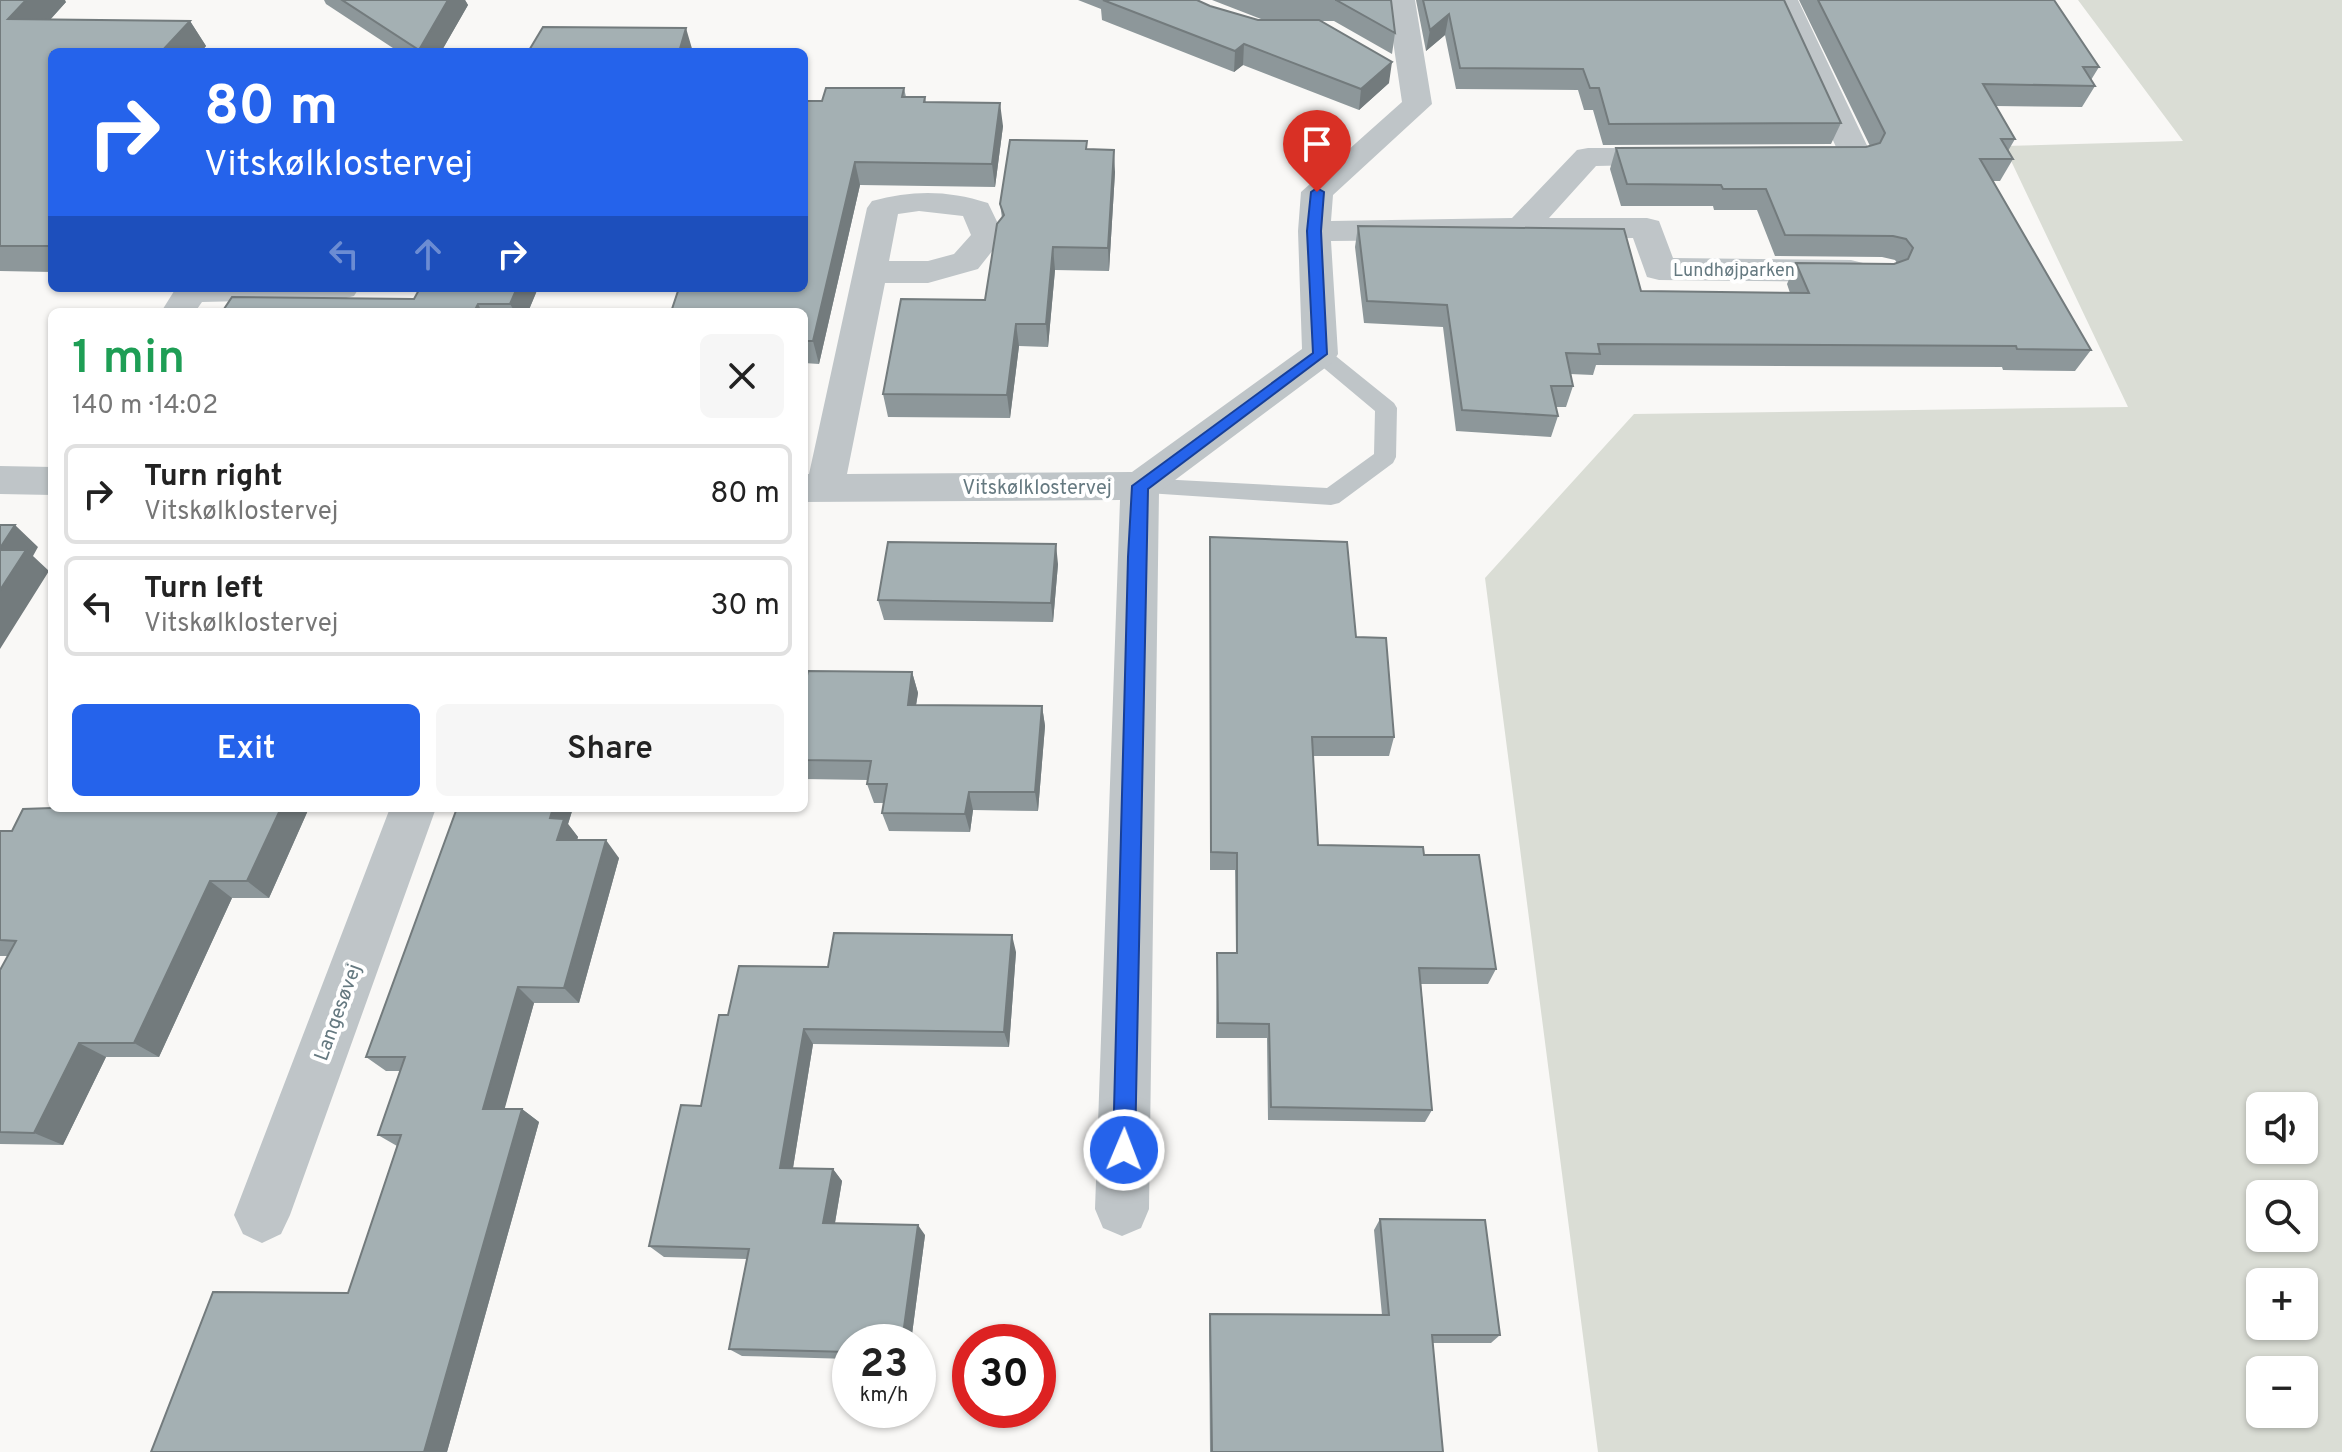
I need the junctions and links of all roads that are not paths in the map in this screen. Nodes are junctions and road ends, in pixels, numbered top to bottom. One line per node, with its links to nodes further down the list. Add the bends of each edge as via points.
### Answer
1 (1401, 0): 6 (street, via 1400,75 1417,104 1317,192)
2 (1784, 0): 4 (street, via 1856,156)
3 (1699, 156): 5 (street, via 1588,157)
4 (1777, 156)
5 (1521, 228): 6 (street, Lundhøjparken); 7 (street, Lundhøjparken, via 1647,228 1659,269)
6 (1314, 231): 9 (street)
7 (1882, 271)
8 (870, 272): 13 (street, Vitskølklostervej)
9 (1320, 354): 12 (street, Vitskølklostervej); 12 (lane, via 1386,408 1385,457 1331,497)
10 (0, 480): 11 (street)
11 (48, 481)
12 (1140, 486): 13 (street, Vitskølklostervej); 15 (street)
13 (814, 488)
14 (412, 812): 16 (street, Langesøvej)
15 (1122, 1209)
16 (262, 1215)

